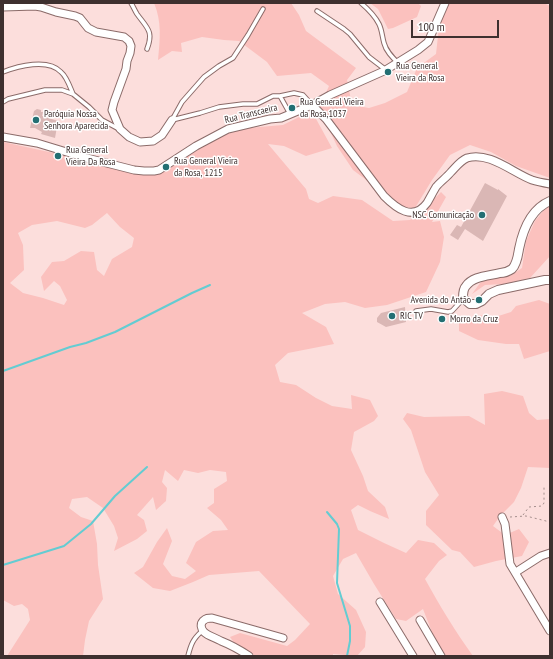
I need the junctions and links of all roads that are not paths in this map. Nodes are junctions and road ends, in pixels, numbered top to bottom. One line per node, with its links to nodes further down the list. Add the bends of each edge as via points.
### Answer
1 (131, 3): 7 (lane, via 149,30 151,36)
2 (361, 3): 8 (lane, via 379,23 386,49)
3 (445, 3): 8 (street, Rua Transcaeira, via 428,42)
4 (3, 7): 17 (street, via 35,6 75,16 92,30 124,37 129,41 131,46 126,70 112,110)
5 (263, 9): 16 (lane, via 233,58 204,77 182,102)
6 (317, 12): 9 (lane, via 350,34 369,57)
7 (147, 49)
8 (398, 63): 9 (street, Rua Transcaeira)
9 (386, 70): 14 (street, Rua Transcaeira)
10 (3, 72): 11 (lane, via 12,68 47,64 61,71)
11 (73, 94): 13 (lane, via 62,90 45,90); 17 (lane, via 102,120)
12 (280, 96): 14 (lane, via 294,93 303,95); 15 (lane); 16 (lane, via 273,96 257,104 219,106)
13 (3, 102)
14 (312, 105): 15 (street, Rua Transcaeira); 19 (street, via 326,119 384,196 404,211 418,211 426,204 437,186 456,166 468,158 491,159 532,180)
15 (290, 114): 18 (street, Rua Transcaeira, via 228,129 154,171 134,170 37,143)
16 (172, 120): 17 (street, via 162,135 153,141 140,142)
17 (120, 129)
18 (3, 137)
19 (550, 184)
20 (550, 201): 22 (street, via 536,210 526,224 517,261 512,269 479,277 470,282 466,286)
21 (550, 280): 22 (street, via 498,290 476,304 470,304)
22 (463, 298): 23 (lane, via 452,311)
23 (416, 311)
24 (502, 517): 26 (street, via 506,526 510,564)
25 (550, 553): 26 (street)
26 (516, 572): 30 (street)
27 (380, 602): 34 (street)
28 (420, 620): 35 (street)
29 (202, 631): 31 (street, via 204,620 212,618); 32 (lane, via 192,643); 33 (street)
30 (550, 631)
31 (283, 638)
32 (188, 656)
33 (249, 656)
34 (413, 656)
35 (441, 656)

